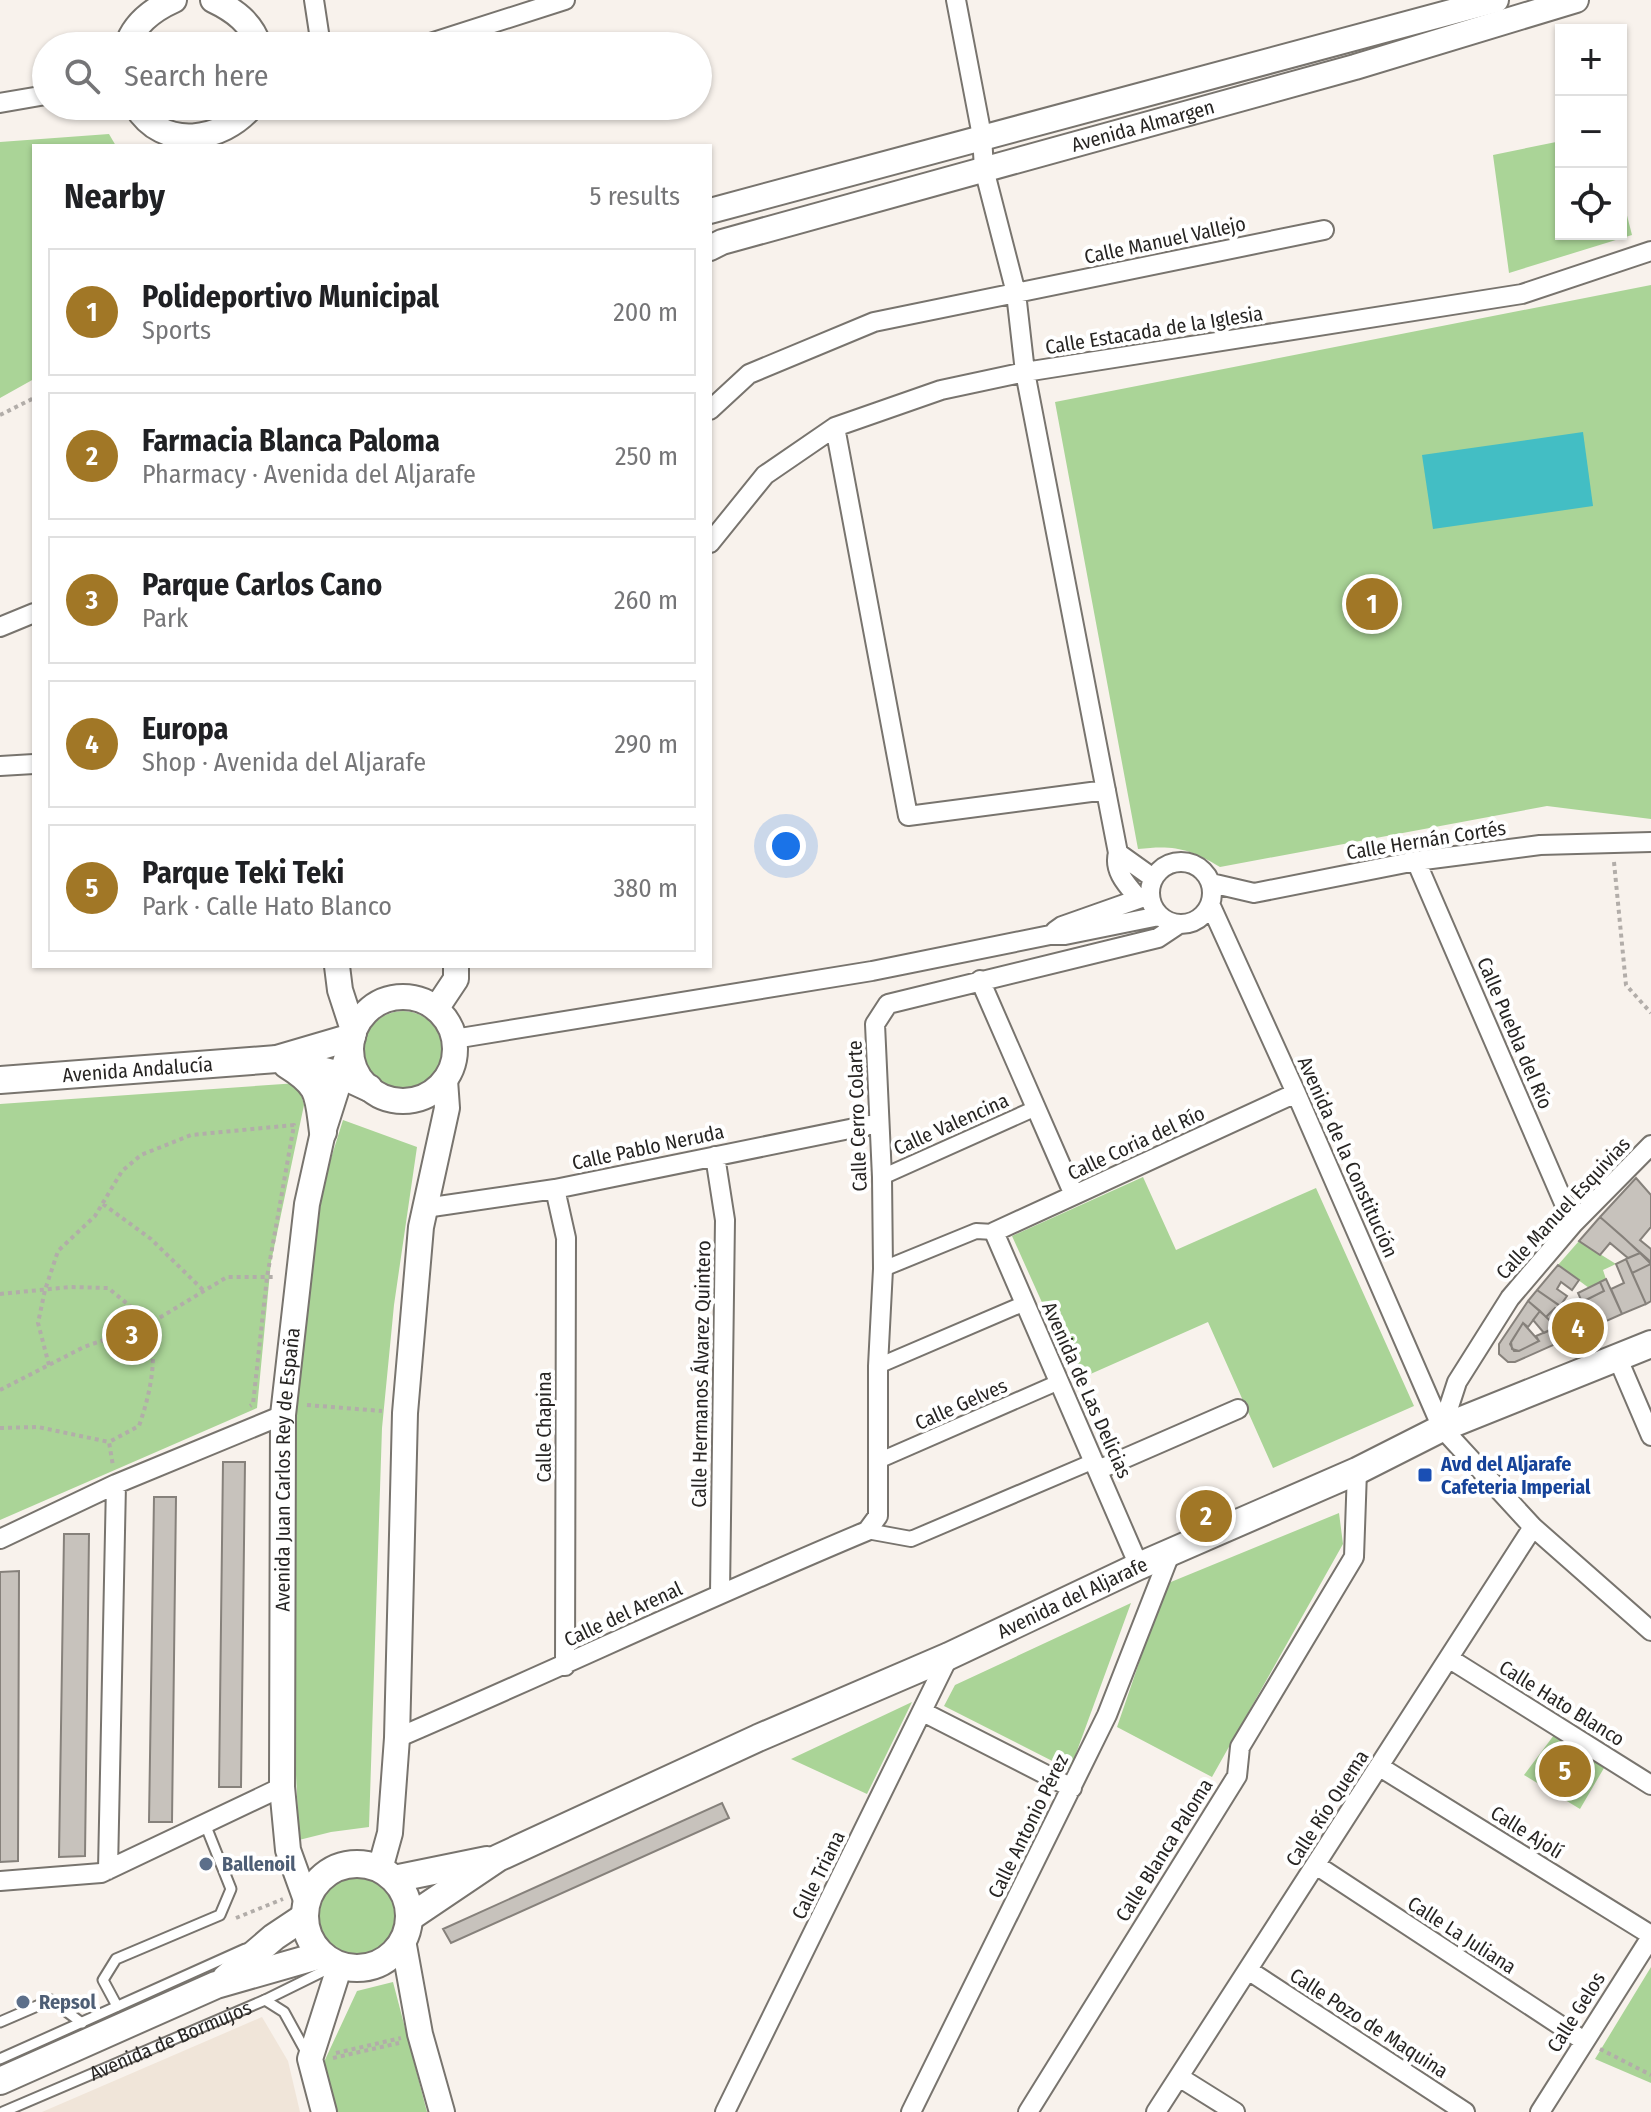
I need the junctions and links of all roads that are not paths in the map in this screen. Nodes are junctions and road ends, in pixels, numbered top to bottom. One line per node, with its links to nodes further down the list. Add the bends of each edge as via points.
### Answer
1 (174, 0): 8 (street, via 154,9)
2 (213, 0): 9 (street, via 234,10)
3 (314, 0): 10 (street)
4 (565, 0): 11 (street)
5 (956, 0): 16 (street)
6 (1496, 0): 16 (street, Avenida Almargen)
7 (1576, 0): 18 (street, Avenida Almargen)
8 (134, 32)
9 (253, 32)
10 (319, 32)
11 (465, 32)
12 (32, 97): 13 (street)
13 (0, 103)
14 (149, 120): 17 (street)
15 (239, 120): 17 (street)
16 (982, 136): 18 (street); 19 (street, Avenida Almargen)
17 (189, 142)
18 (984, 169): 21 (street, Avenida Almargen); 23 (street)
19 (712, 210)
20 (1324, 230): 23 (street, Calle Manuel Vallejo)
21 (712, 247)
22 (1651, 251): 24 (street, Calle Estacada de la Iglesia, via 1522,294)
23 (1016, 293): 24 (street); 25 (street, Calle Manuel Vallejo, via 874,322 749,374)
24 (1025, 372): 26 (street, Calle Estacada de la Iglesia, via 941,390); 32 (street)
25 (712, 408)
26 (835, 427): 27 (street, Calle Estacada de la Iglesia, via 765,475); 32 (street, via 908,816)
27 (712, 541)
28 (32, 614): 29 (street)
29 (0, 627)
30 (32, 764): 31 (street)
31 (0, 766)
32 (1106, 790): 36 (street, via 1118,853)
33 (1651, 842): 34 (street, Calle Hernán Cortés, via 1540,845)
34 (1416, 861): 35 (street, Calle Hernán Cortés, via 1254,893); 62 (street, Calle Puebla del Río)
35 (1211, 883): 36 (street, via 1206,873 1185,861 1164,866); 37 (street)
36 (1146, 891): 38 (street); 40 (street)
37 (1210, 904): 39 (street, via 1200,918); 52 (street, Avenida de la Constitución)
38 (1159, 916): 39 (street); 40 (street)
39 (1179, 924): 43 (street, Calle Cerro Colarte, via 1158,938)
40 (1050, 935): 46 (street, via 872,971)
41 (337, 968): 45 (street)
42 (456, 968): 44 (street, via 456,979)
43 (980, 980): 53 (street); 54 (street, Calle Cerro Colarte, via 888,1004 875,1024)
44 (436, 1009): 45 (street, via 421,1000 387,1000 359,1021); 46 (street)
45 (352, 1038): 47 (main road); 48 (street, Avenida Juan Carlos Rey de España); 51 (street, via 353,1065)
46 (454, 1039): 50 (street, via 452,1067)
47 (277, 1059): 48 (main road); 49 (main road, Avenida Andalucía); 55 (main road, via 318,1092)
48 (341, 1075): 51 (main road); 55 (street, Avenida Juan Carlos Rey de España)
49 (0, 1080)
50 (445, 1080): 51 (street, via 433,1092 400,1101); 61 (street, via 447,1108)
51 (369, 1088)
52 (1296, 1093): 60 (street, Calle Coria del Río); 72 (street, Avenida de la Constitución)
53 (1036, 1108): 58 (street, Calle Valencina); 60 (street)
54 (879, 1123): 57 (street, Calle Pablo Neruda); 58 (street, Calle Cerro Colarte)
55 (323, 1132): 70 (street, Avenida Juan Carlos Rey de España, via 307,1204)
56 (1651, 1145): 62 (street, Calle Manuel Esquivias)
57 (715, 1156): 59 (street, Calle Pablo Neruda); 83 (street, Calle Hermanos Álvarez Quintero, via 725,1220)
58 (882, 1177): 64 (street, Calle Cerro Colarte)
59 (555, 1189): 61 (street, Calle Pablo Neruda); 87 (street, Calle Chapina, via 566,1238)
60 (1074, 1195): 63 (street, Calle Coria del Río)
61 (425, 1208): 89 (street, via 405,1413)
62 (1573, 1224): 72 (street, Calle Manuel Esquivias, via 1510,1298 1457,1382)
63 (994, 1232): 64 (street, via 976,1231); 65 (street, Avenida de Las Delicias)
64 (883, 1269): 68 (street, Calle Cerro Colarte)
65 (1025, 1303): 68 (street); 69 (street, Avenida de Las Delicias)
66 (1651, 1344): 67 (main road, Avenida del Aljarafe)
67 (1618, 1359): 72 (main road, Avenida del Aljarafe); 73 (street)
68 (878, 1366): 74 (street, Calle Cerro Colarte)
69 (1059, 1382): 74 (street, Calle Gelves); 75 (street, Avenida de Las Delicias)
70 (284, 1409): 77 (street); 92 (street, Avenida Juan Carlos Rey de España)
71 (1238, 1409): 75 (street)
72 (1442, 1428): 76 (main road, Avenida del Aljarafe); 78 (street, Avenida de la Constitución)
73 (1651, 1436)
74 (878, 1461): 79 (street, Calle Cerro Colarte, via 878,1516)
75 (1096, 1465): 79 (street, via 911,1539); 82 (street, Avenida de Las Delicias)
76 (1357, 1471): 81 (main road, Avenida del Aljarafe); 121 (street, Calle Blanca Paloma, via 1354,1557 1240,1747 1237,1776)
77 (114, 1476): 80 (street); 97 (street)
78 (1533, 1527): 84 (street, Avenida de la Constitución); 86 (street, Calle Río Quema)
79 (867, 1531): 83 (street, Calle del Arenal)
80 (0, 1539)
81 (1170, 1554): 82 (main road, Avenida del Aljarafe); 93 (street, Calle Antonio Pérez, via 1107,1715)
82 (1139, 1566): 85 (main road, Avenida del Aljarafe)
83 (720, 1593): 87 (street, Calle del Arenal)
84 (1651, 1631)
85 (949, 1656): 88 (street, Calle Triana); 95 (main road, Avenida del Aljarafe)
86 (1450, 1659): 90 (street, Calle Río Quema); 91 (street, Calle Hato Blanco)
87 (565, 1666): 89 (street, Calle del Arenal)
88 (923, 1712): 93 (street); 119 (street, Calle Triana)
89 (397, 1738): 98 (street)
90 (1380, 1767): 96 (street, Calle Río Quema); 102 (street, Calle Ajolí)
91 (1651, 1785)
92 (282, 1787): 94 (street); 100 (street, Avenida Juan Carlos Rey de España, via 288,1850)
93 (1072, 1788): 120 (street, Calle Antonio Pérez)
94 (205, 1824): 97 (street); 108 (lane, via 231,1889 220,1915 116,1959 103,1980)
95 (498, 1858): 98 (main road, Avenida del Aljarafe); 101 (main road, Avenida del Aljarafe)
96 (1316, 1865): 105 (street, Calle Río Quema); 111 (street, Calle La Juliana)
97 (108, 1870): 99 (street)
98 (387, 1874): 100 (main road, via 363,1864 328,1872 315,1884); 101 (main road, via 408,1904)
99 (0, 1881)
100 (305, 1909): 103 (main road, Avenida de Bormujos); 104 (main road, via 312,1944)
101 (406, 1929): 104 (main road, via 394,1953 382,1962 367,1967); 118 (street, via 414,2037)
102 (1651, 1936): 111 (street, Calle Gelos)
103 (274, 1937): 106 (main road, Avenida de Bormujos); 108 (lane, Avenida de Bormujos)
104 (333, 1961): 106 (main road, Avenida de Bormujos); 107 (lane, Avenida de Bormujos); 113 (street)
105 (1248, 1970): 114 (street, Calle Río Quema); 124 (street, Calle Pozo de Maquina)
106 (216, 1985): 115 (main road, Avenida de Bormujos)
107 (265, 2000): 113 (lane, via 284,2012); 116 (lane, Avenida de Bormujos)
108 (117, 2006): 110 (lane, Avenida de Bormujos)
109 (0, 2022): 110 (lane, via 51,2000)
110 (82, 2023): 112 (lane, Avenida de Bormujos)
111 (1584, 2041): 125 (street, Calle Gelos)
112 (0, 2059)
113 (311, 2061): 117 (street)
114 (1179, 2077): 122 (street, Calle Río Quema); 123 (street)
115 (0, 2081)
116 (3, 2112)
117 (324, 2112)
118 (442, 2112)
119 (725, 2112)
120 (911, 2112)
121 (1028, 2112)
122 (1156, 2112)
123 (1235, 2112)
124 (1465, 2112)
125 (1540, 2112)

